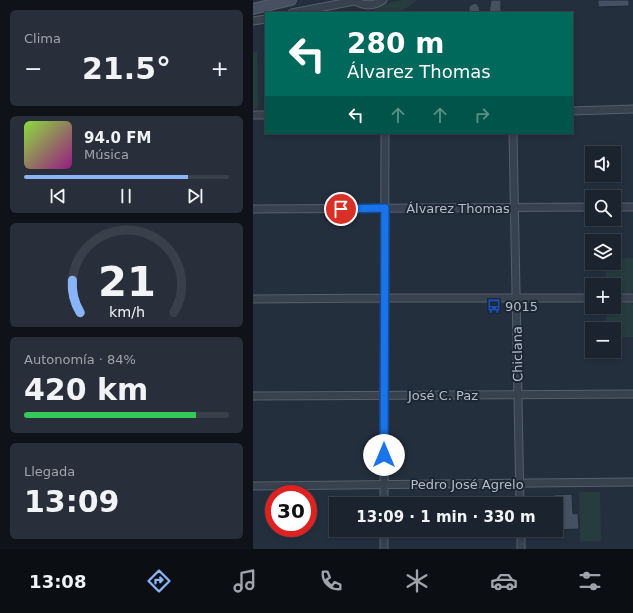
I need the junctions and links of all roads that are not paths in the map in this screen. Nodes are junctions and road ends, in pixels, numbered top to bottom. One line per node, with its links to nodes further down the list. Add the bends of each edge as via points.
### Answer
1 (291, 0): 4 (main road)
2 (353, 0): 3 (street, via 368,5); 5 (street)
3 (383, 0)
4 (253, 9)
5 (297, 12)
6 (265, 19): 7 (street)
7 (253, 21)
8 (633, 109): 9 (street)
9 (573, 111)
10 (253, 115): 11 (street)
11 (265, 115)
12 (385, 134): 17 (street)
13 (513, 134): 18 (street, Chiclana)
14 (585, 207): 18 (street, Álvarez Thomas)
15 (621, 207): 16 (street)
16 (633, 207)
17 (385, 208): 18 (street, Álvarez Thomas); 19 (street, Álvarez Thomas); 20 (street)
18 (514, 208): 21 (street, Chiclana)
19 (253, 209)
20 (385, 298): 21 (street); 25 (street); 28 (street)
21 (515, 298): 22 (street); 26 (street, Chiclana)
22 (585, 298)
23 (621, 298): 24 (street)
24 (633, 298)
25 (253, 299)
26 (518, 394): 27 (street, José C. Paz); 28 (street, José C. Paz); 31 (street, Chiclana)
27 (633, 394)
28 (384, 395): 29 (street, José C. Paz); 32 (street)
29 (253, 396)
30 (633, 482): 31 (street, Pedro José Agrelo)
31 (520, 484): 32 (street, Pedro José Agrelo); 35 (street, Chiclana)
32 (384, 485): 33 (street, Pedro José Agrelo); 34 (street)
33 (253, 486)
34 (384, 497)
35 (520, 497)
36 (384, 537): 38 (street)
37 (521, 537): 39 (street)
38 (384, 549)
39 (521, 549)

